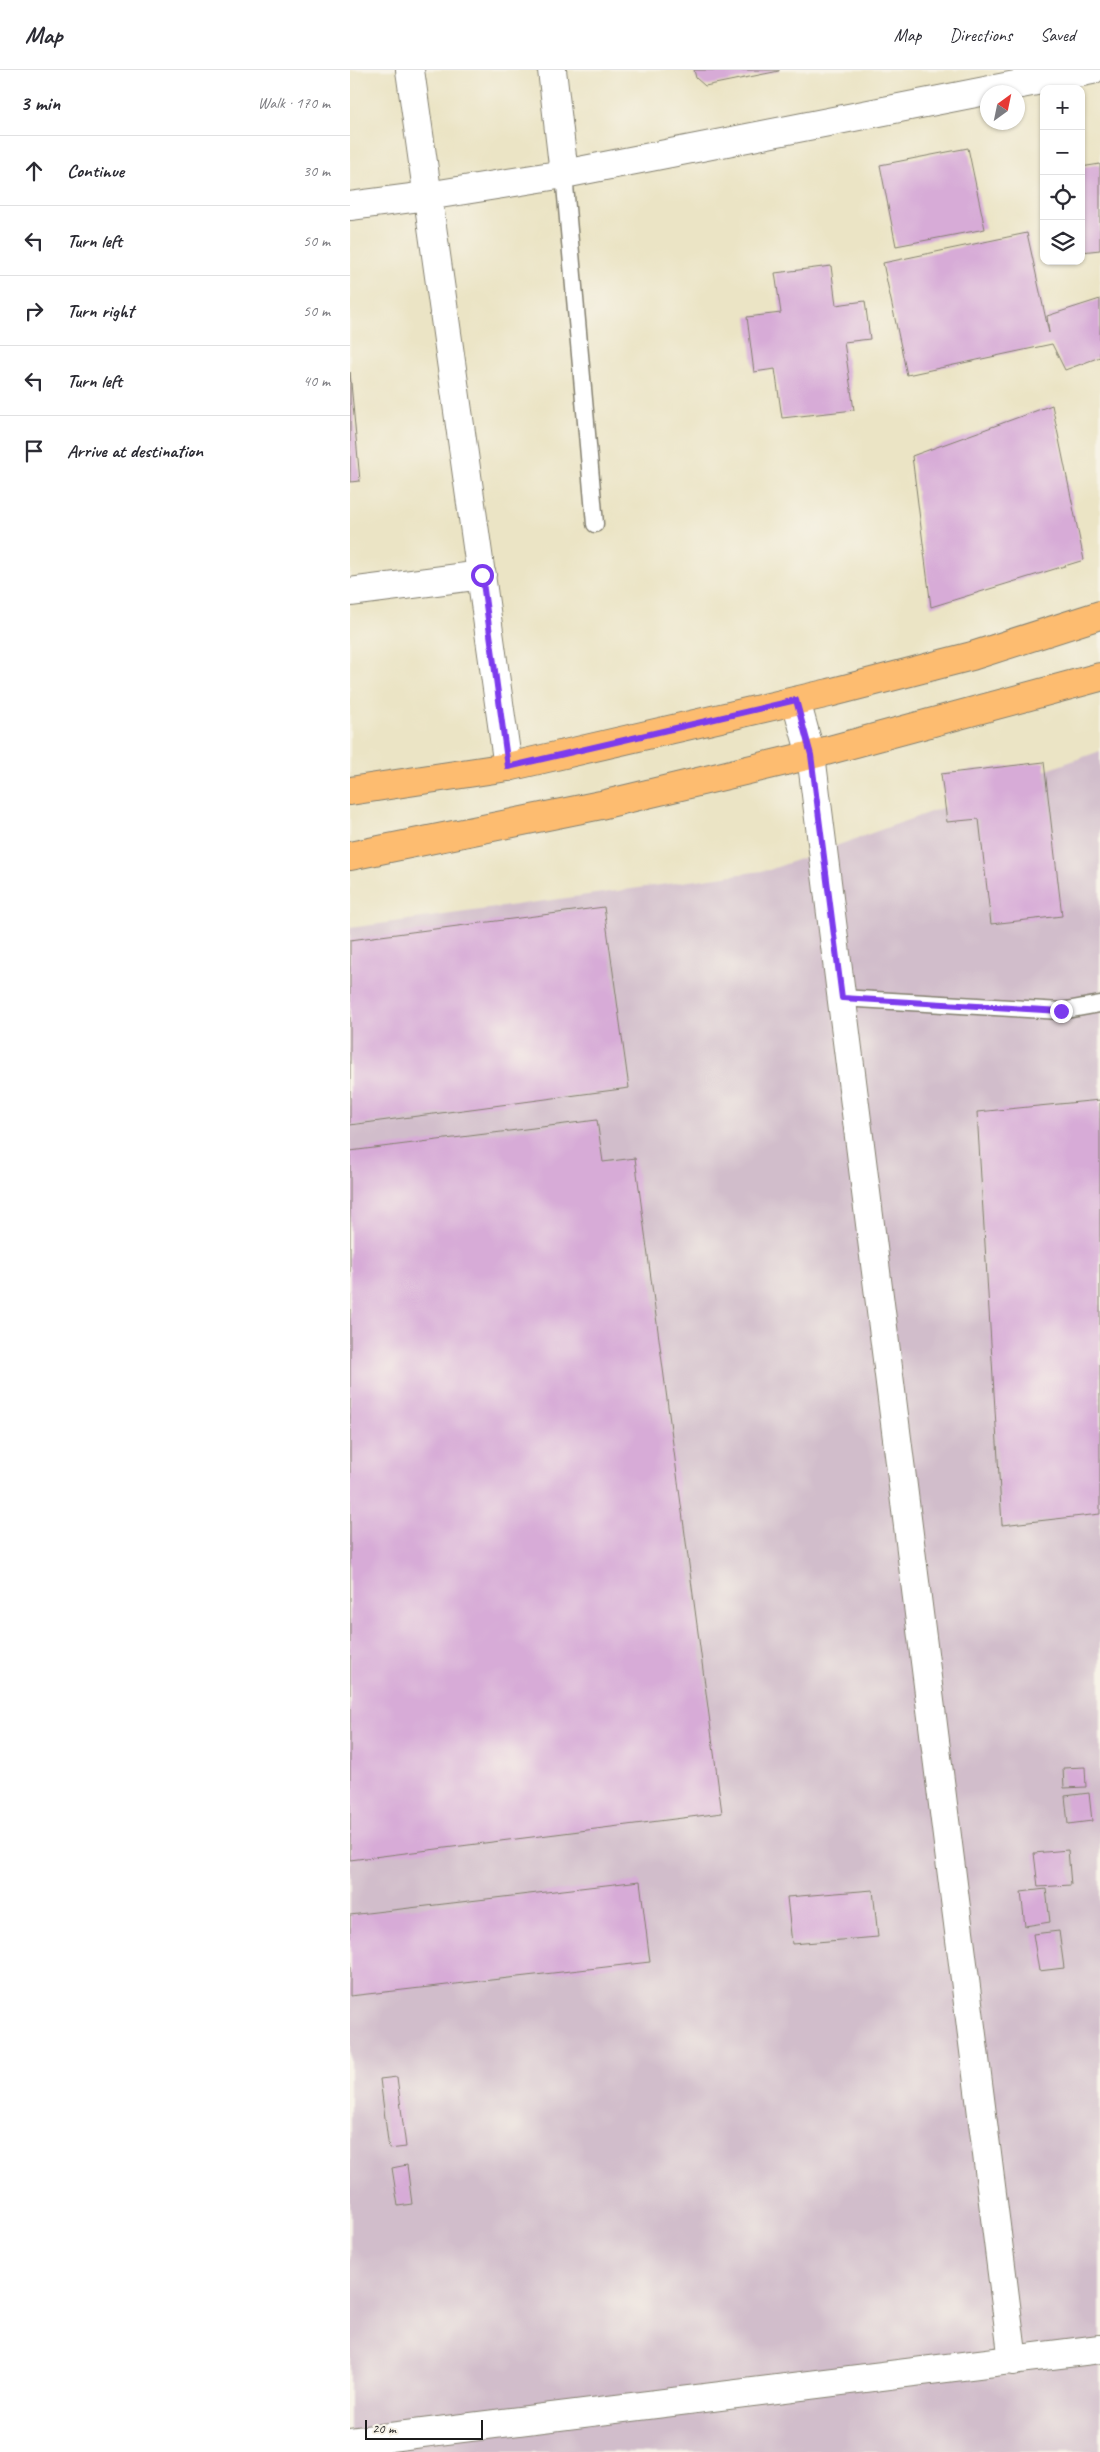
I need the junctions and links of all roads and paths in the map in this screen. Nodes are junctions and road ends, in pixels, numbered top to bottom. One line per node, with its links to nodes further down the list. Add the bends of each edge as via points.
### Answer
1 (410, 70): 5 (street)
2 (552, 70): 4 (street)
3 (1092, 70): 4 (street)
4 (564, 174): 5 (street); 7 (lane)
5 (427, 196): 6 (street); 8 (street)
6 (350, 206)
7 (595, 524)
8 (482, 575): 9 (street); 14 (street)
9 (350, 592)
10 (1100, 615): 12 (main road, via 972,656)
11 (1100, 677): 13 (main road)
12 (796, 700): 13 (street); 14 (main road)
13 (811, 755): 16 (main road, via 601,805); 17 (street)
14 (508, 767): 15 (main road)
15 (350, 791)
16 (350, 856)
17 (842, 998): 18 (lane, via 1061,1011); 20 (street)
18 (1100, 1004)
19 (1100, 2349): 20 (street)
20 (1013, 2361): 21 (street)
21 (350, 2442)

